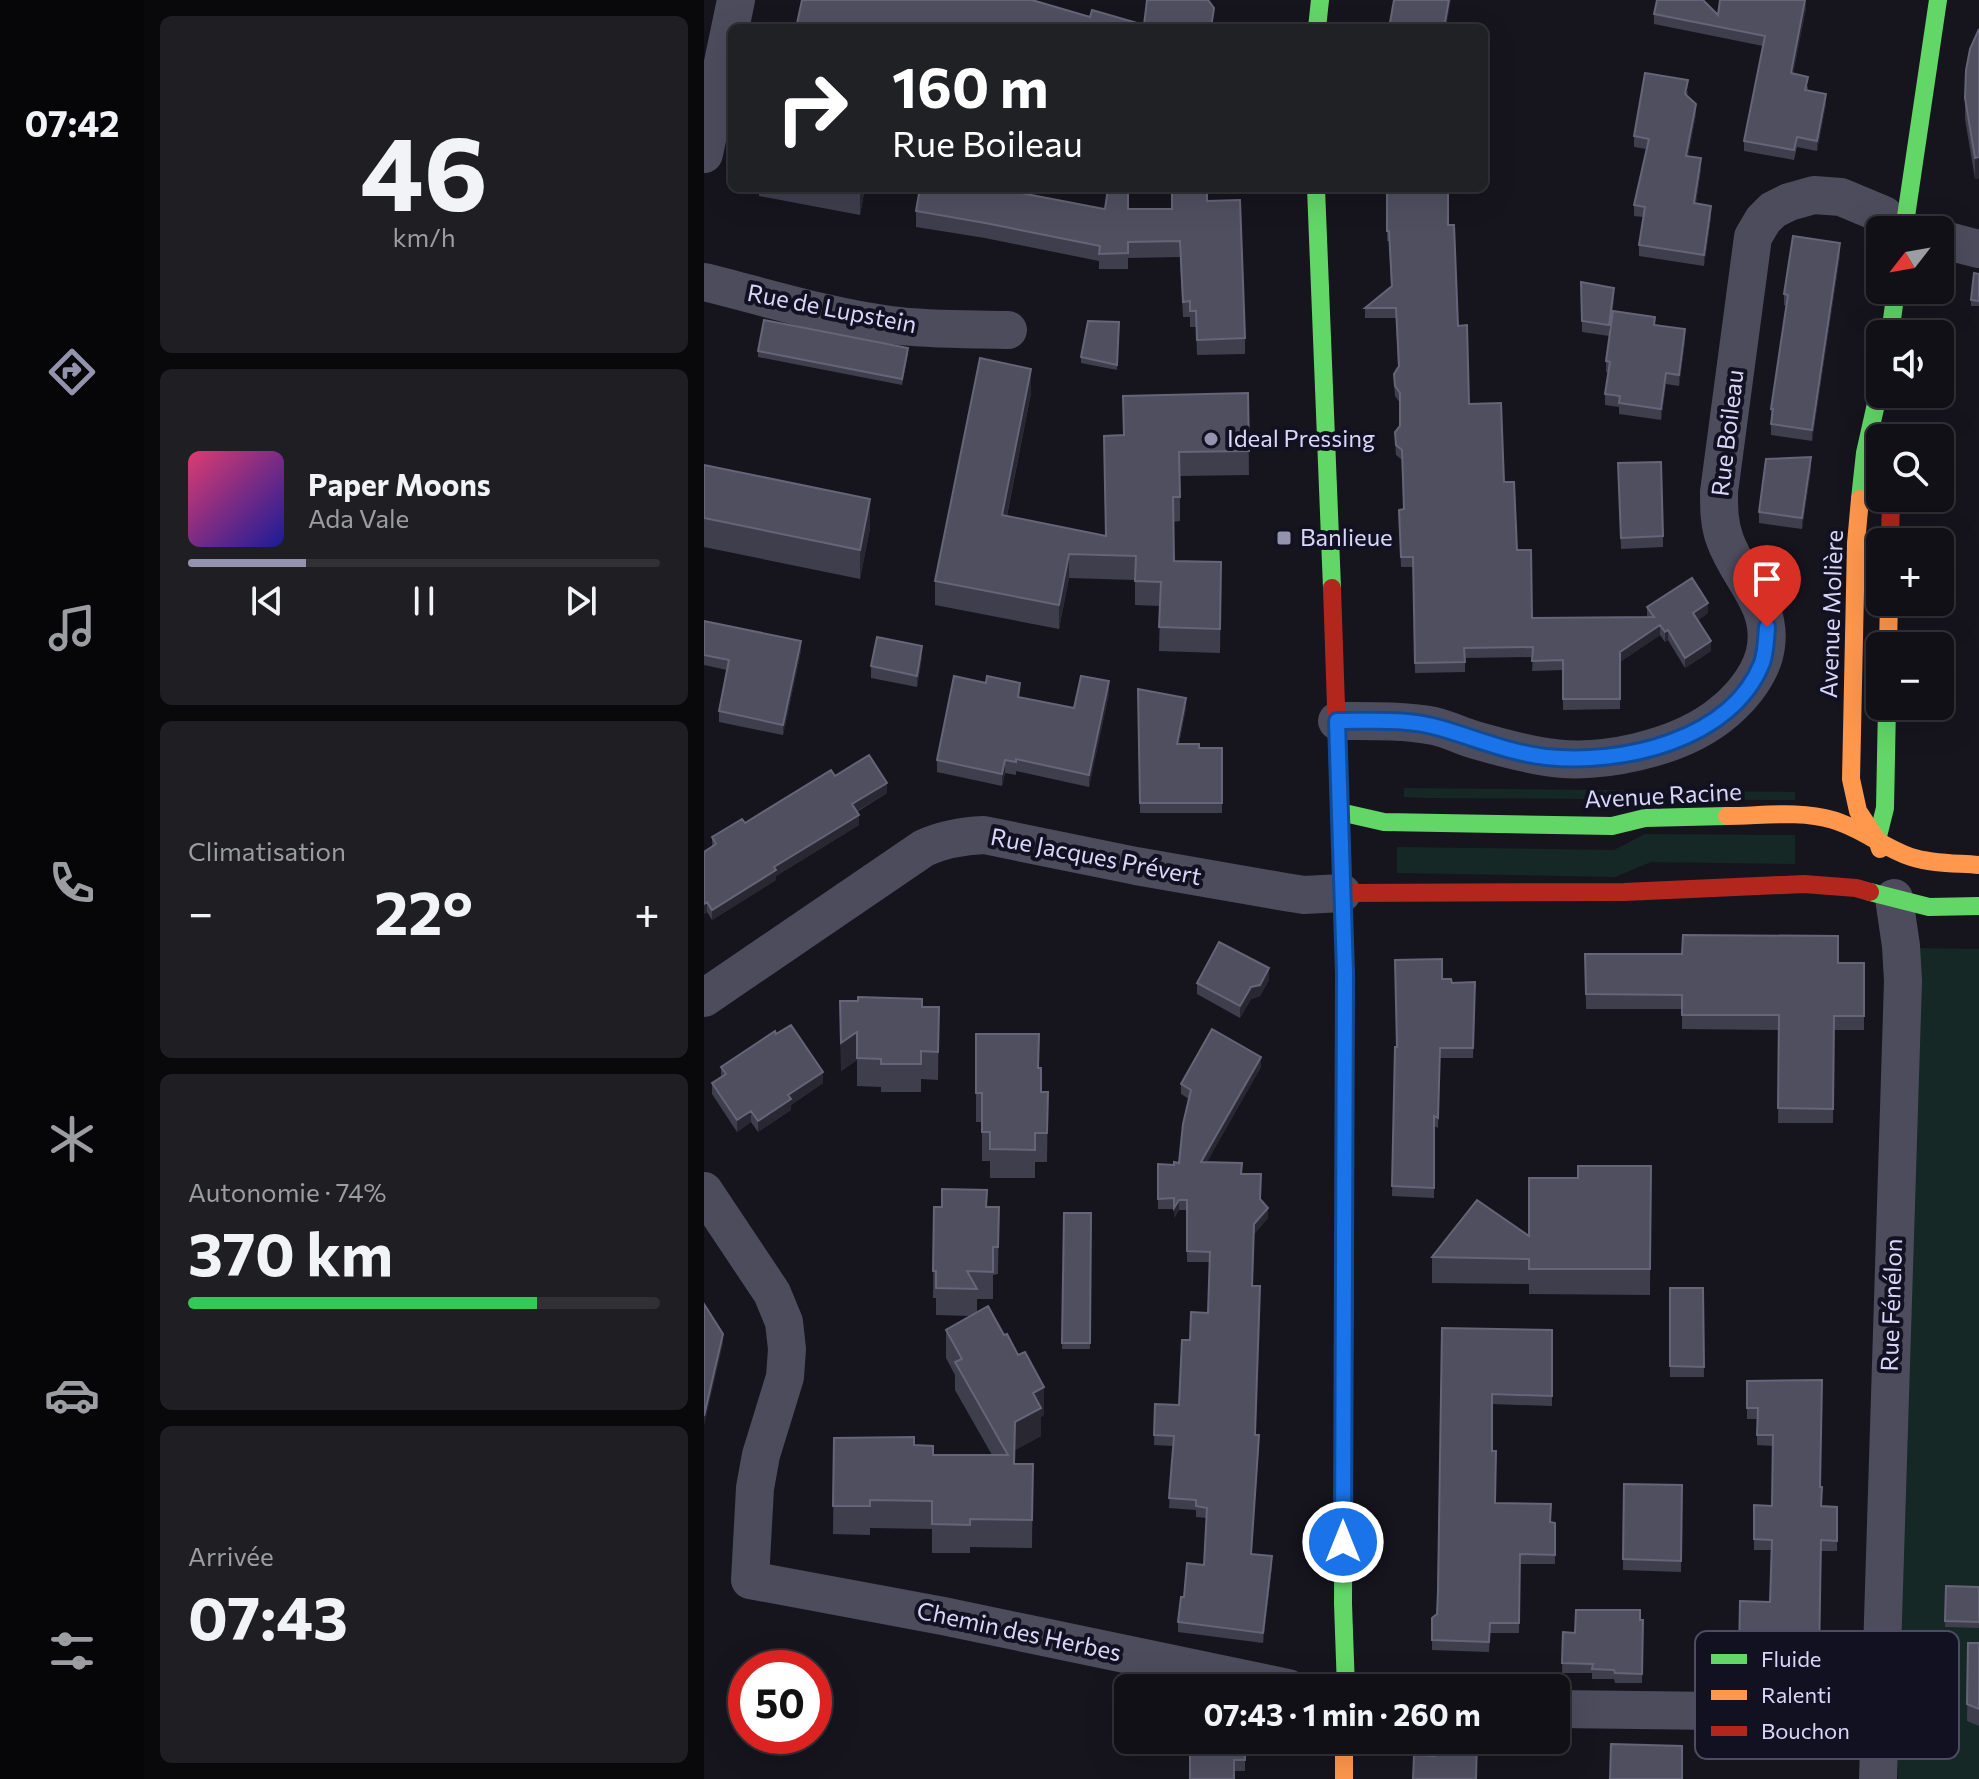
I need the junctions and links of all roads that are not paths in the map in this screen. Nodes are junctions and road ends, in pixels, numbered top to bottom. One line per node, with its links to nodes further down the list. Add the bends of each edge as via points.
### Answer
1 (736, 0): 4 (street)
2 (1320, 0): 5 (street)
3 (1938, 0): 10 (street)
4 (731, 24)
5 (1317, 24)
6 (728, 38): 7 (street)
7 (704, 154)
8 (1316, 192): 19 (street)
9 (1885, 216): 19 (street, Rue Boileau, via 1841,197 1814,195 1773,210 1753,237 1719,519 1725,543 1762,608 1767,627 1762,663 1738,700 1671,743 1581,759 1544,757 1404,721)
10 (1903, 216)
11 (1954, 243): 12 (street)
12 (1979, 249)
13 (704, 282): 14 (street, Rue de Lupstein, via 889,325)
14 (1008, 330)
15 (1875, 408): 21 (street, Avenue Molière, via 1856,543 1851,779 1858,811)
16 (1891, 408): 17 (street)
17 (1892, 422)
18 (1887, 720): 21 (street, Avenue Molière, via 1885,808)
19 (1337, 721): 20 (street)
20 (1340, 812): 21 (street, Avenue Racine, via 1384,822 1612,826 1645,818 1805,815 1830,819); 24 (street)
21 (1877, 840): 22 (street, Avenue Racine, via 1929,861); 23 (street, Avenue Molière)
22 (1979, 865)
23 (1889, 880): 24 (street, via 1856,888 1804,884 1624,892); 25 (street, via 1929,907); 28 (street, Rue Fénélon, via 1903,981)
24 (1342, 893): 26 (street, Rue Jacques Prévert, via 1304,895 984,835 960,836 924,848); 30 (street)
25 (1979, 906)
26 (704, 998)
27 (704, 1191): 29 (street, Chemin des Herbes, via 772,1293 786,1335 785,1377 755,1488 750,1580)
28 (1882, 1631)
29 (1221, 1674)
30 (1347, 1674)
31 (1570, 1709): 32 (street)
32 (1695, 1711)
33 (1344, 1754): 35 (street)
34 (1878, 1759): 36 (street, Rue Fénélon)
35 (1344, 1779)
36 (1878, 1779)

